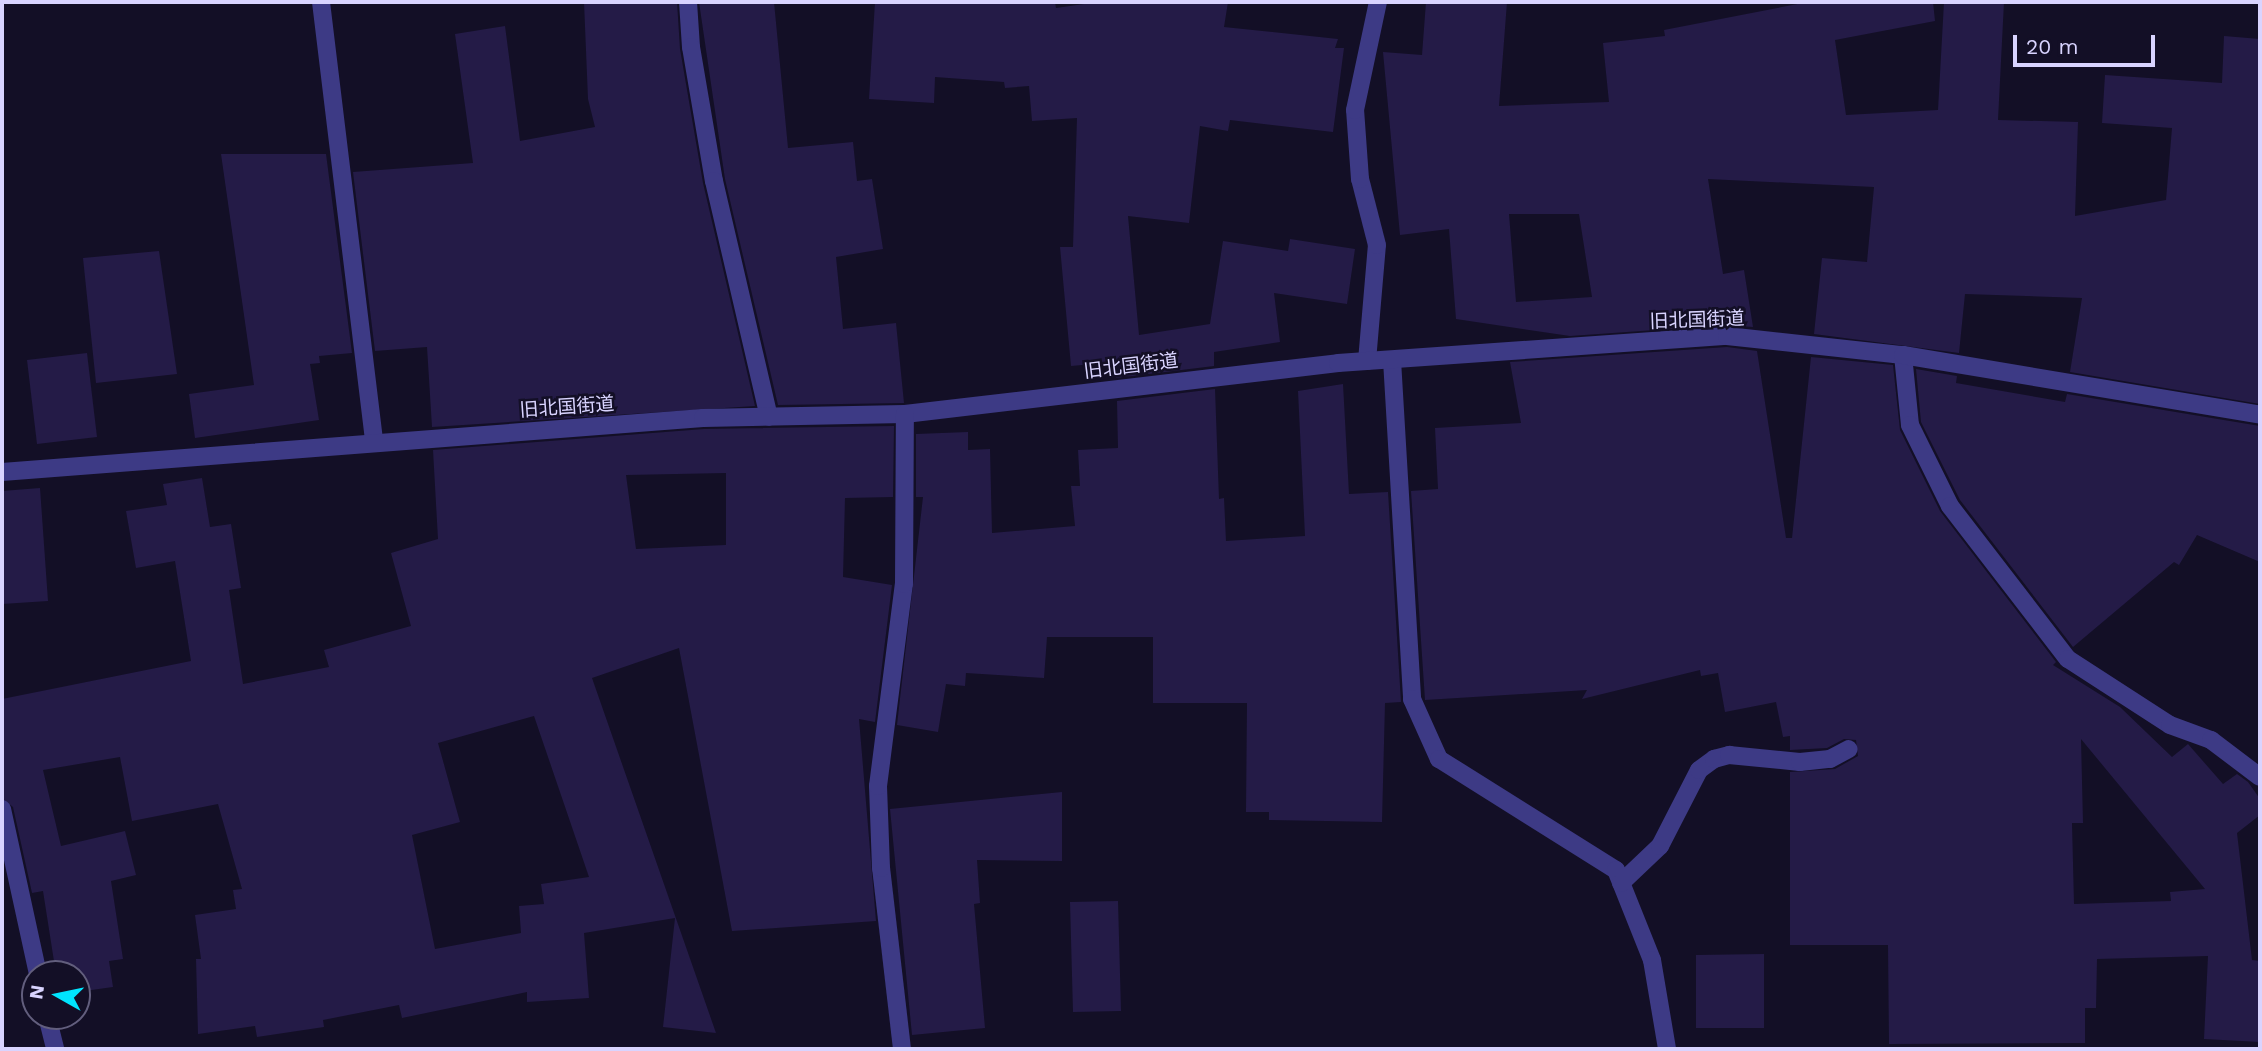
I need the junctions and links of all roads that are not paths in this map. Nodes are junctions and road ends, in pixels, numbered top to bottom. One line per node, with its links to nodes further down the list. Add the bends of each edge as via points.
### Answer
1 (321, 2): 10 (street)
2 (688, 2): 9 (street, via 714,181)
3 (1378, 2): 6 (street, via 1355,110 1360,179 1377,245)
4 (1903, 355): 5 (street, 旧北国街道, via 1727,336); 8 (street, 旧北国街道); 13 (street, via 1910,425 1950,506 2068,659 2170,725 2211,740)
5 (1392, 360): 6 (street, 旧北国街道); 15 (street, via 1412,699 1439,759 1616,870)
6 (1367, 361): 7 (street, 旧北国街道)
7 (905, 414): 9 (street, 旧北国街道); 19 (street, via 904,584 877,786 881,868)
8 (2260, 415)
9 (769, 417): 10 (street, 旧北国街道)
10 (374, 442): 11 (street, 旧北国街道)
11 (2, 471)
12 (1849, 749): 15 (street, via 1830,760 1729,755 1714,759 1699,770 1660,846)
13 (2260, 777)
14 (2, 809): 16 (street)
15 (1621, 883): 20 (street, via 1652,960)
16 (35, 960)
17 (50, 1030): 18 (street)
18 (55, 1049)
19 (902, 1049)
20 (1667, 1049)

